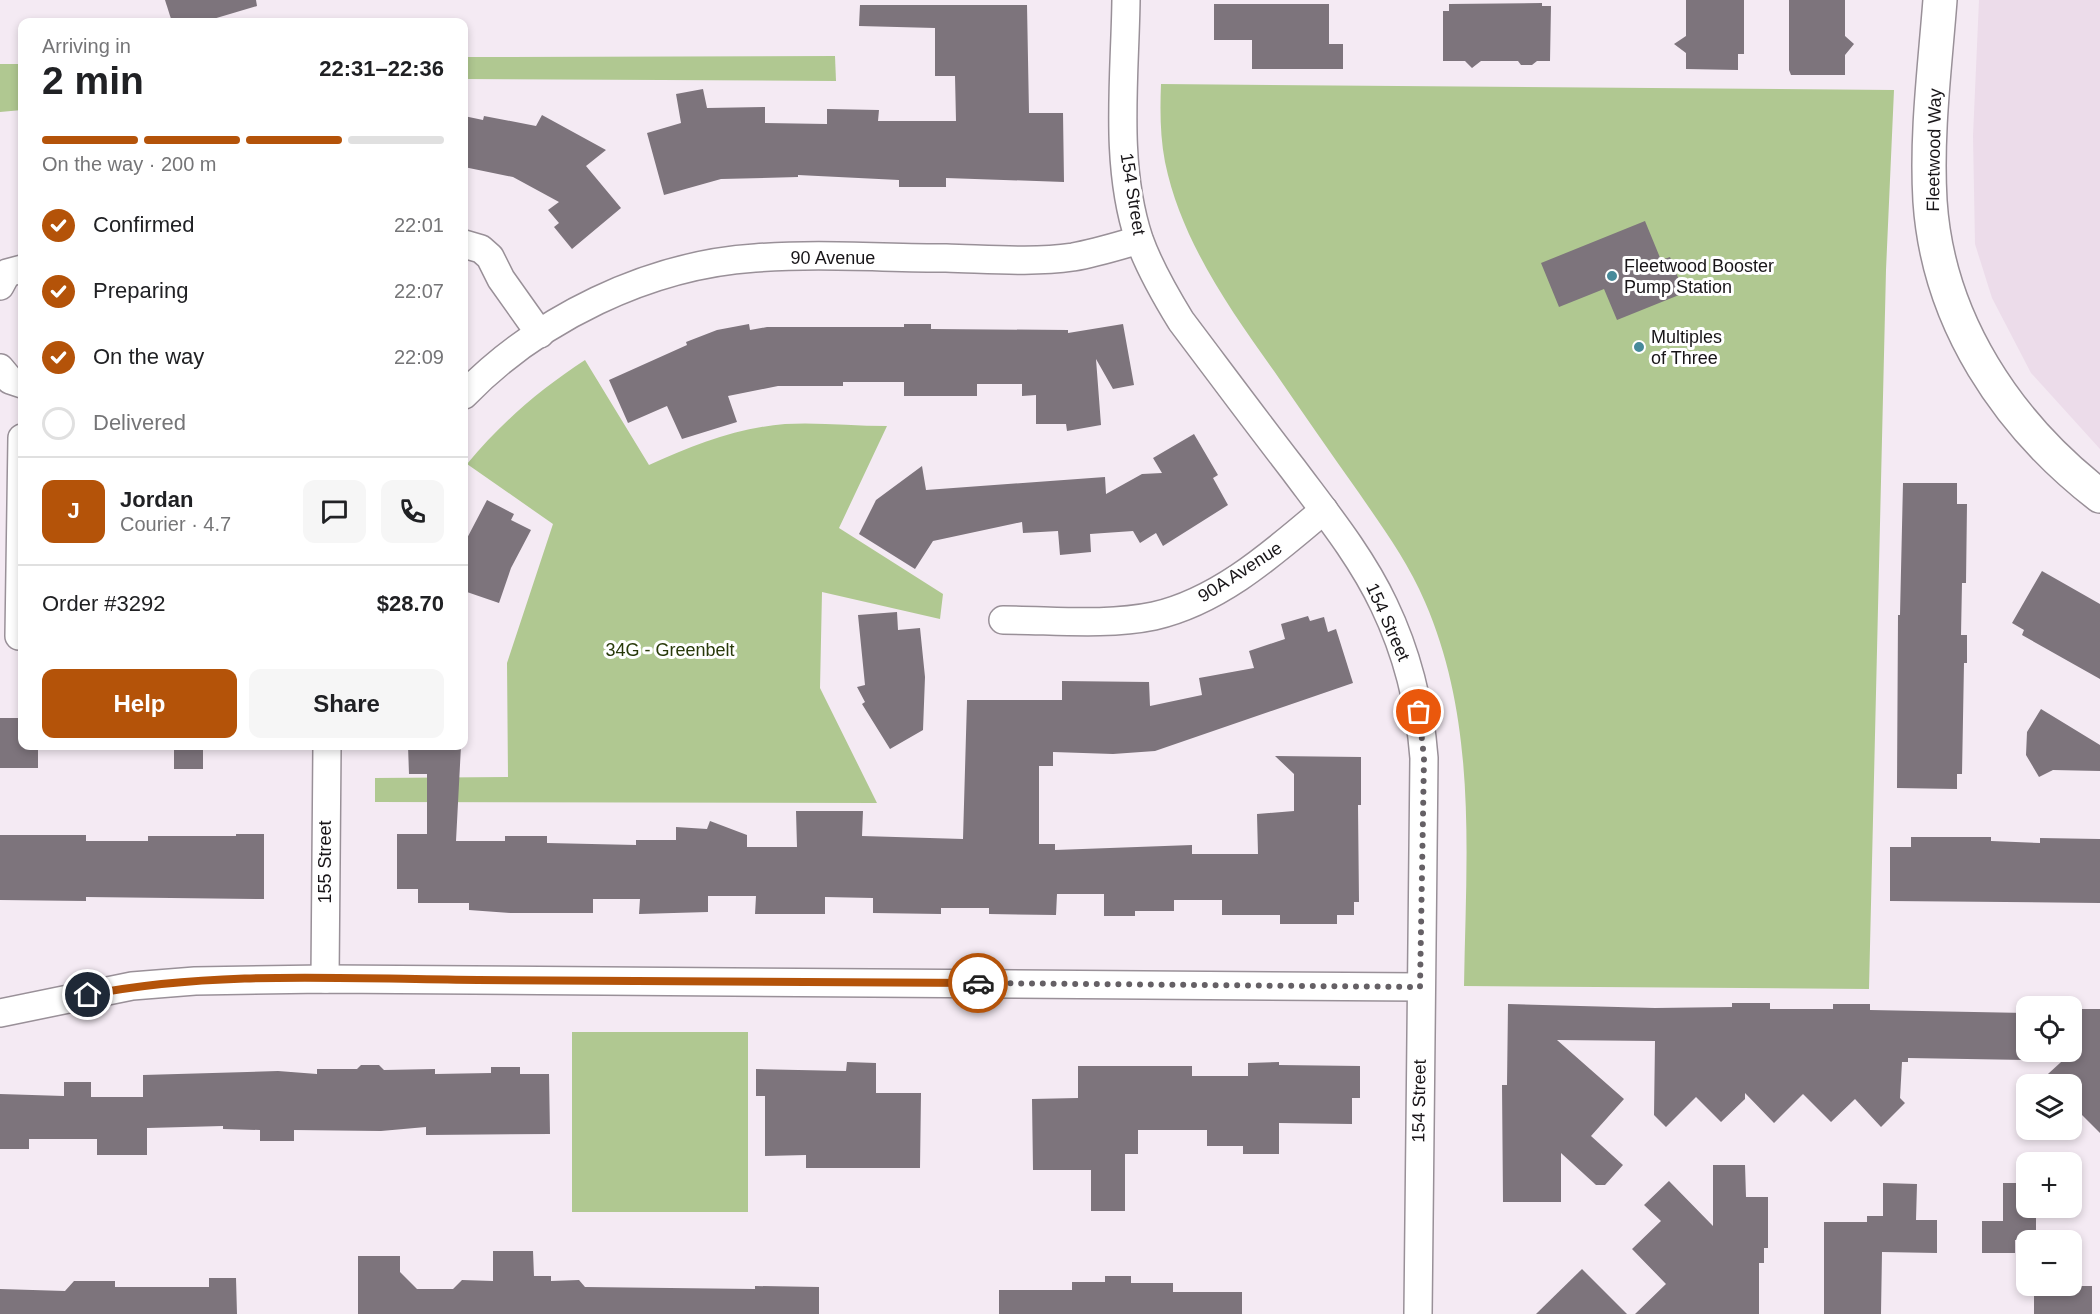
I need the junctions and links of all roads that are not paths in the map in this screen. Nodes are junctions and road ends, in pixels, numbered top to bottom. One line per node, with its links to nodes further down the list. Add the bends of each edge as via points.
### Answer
1 (1126, 0): 3 (street, 154 Street, via 1125,157)
2 (1940, 0): 11 (street, Fleetwood Way, via 1930,201 1947,289 1987,375 2017,418 2054,459)
3 (1139, 240): 7 (street, 90 Avenue, via 1047,259 755,257 724,261 627,288); 12 (street, 154 Street, via 1181,321)
4 (468, 245): 7 (street, via 482,249 490,257)
5 (18, 270): 6 (street, via 7,273)
6 (0, 286)
7 (540, 334): 10 (street, 90 Avenue)
8 (0, 368): 9 (street)
9 (18, 383)
10 (468, 390)
11 (2100, 496)
12 (1324, 510): 13 (street, 90A Avenue, via 1278,549 1218,590 1188,605 1135,618); 16 (street, 154 Street, via 1384,605 1416,698 1424,758)
13 (1003, 620)
14 (327, 750): 15 (street, 155 Street)
15 (325, 979): 16 (street); 17 (street, via 195,981 132,987)
16 (1420, 987): 18 (street, 154 Street)
17 (0, 1013)
18 (1418, 1314)

